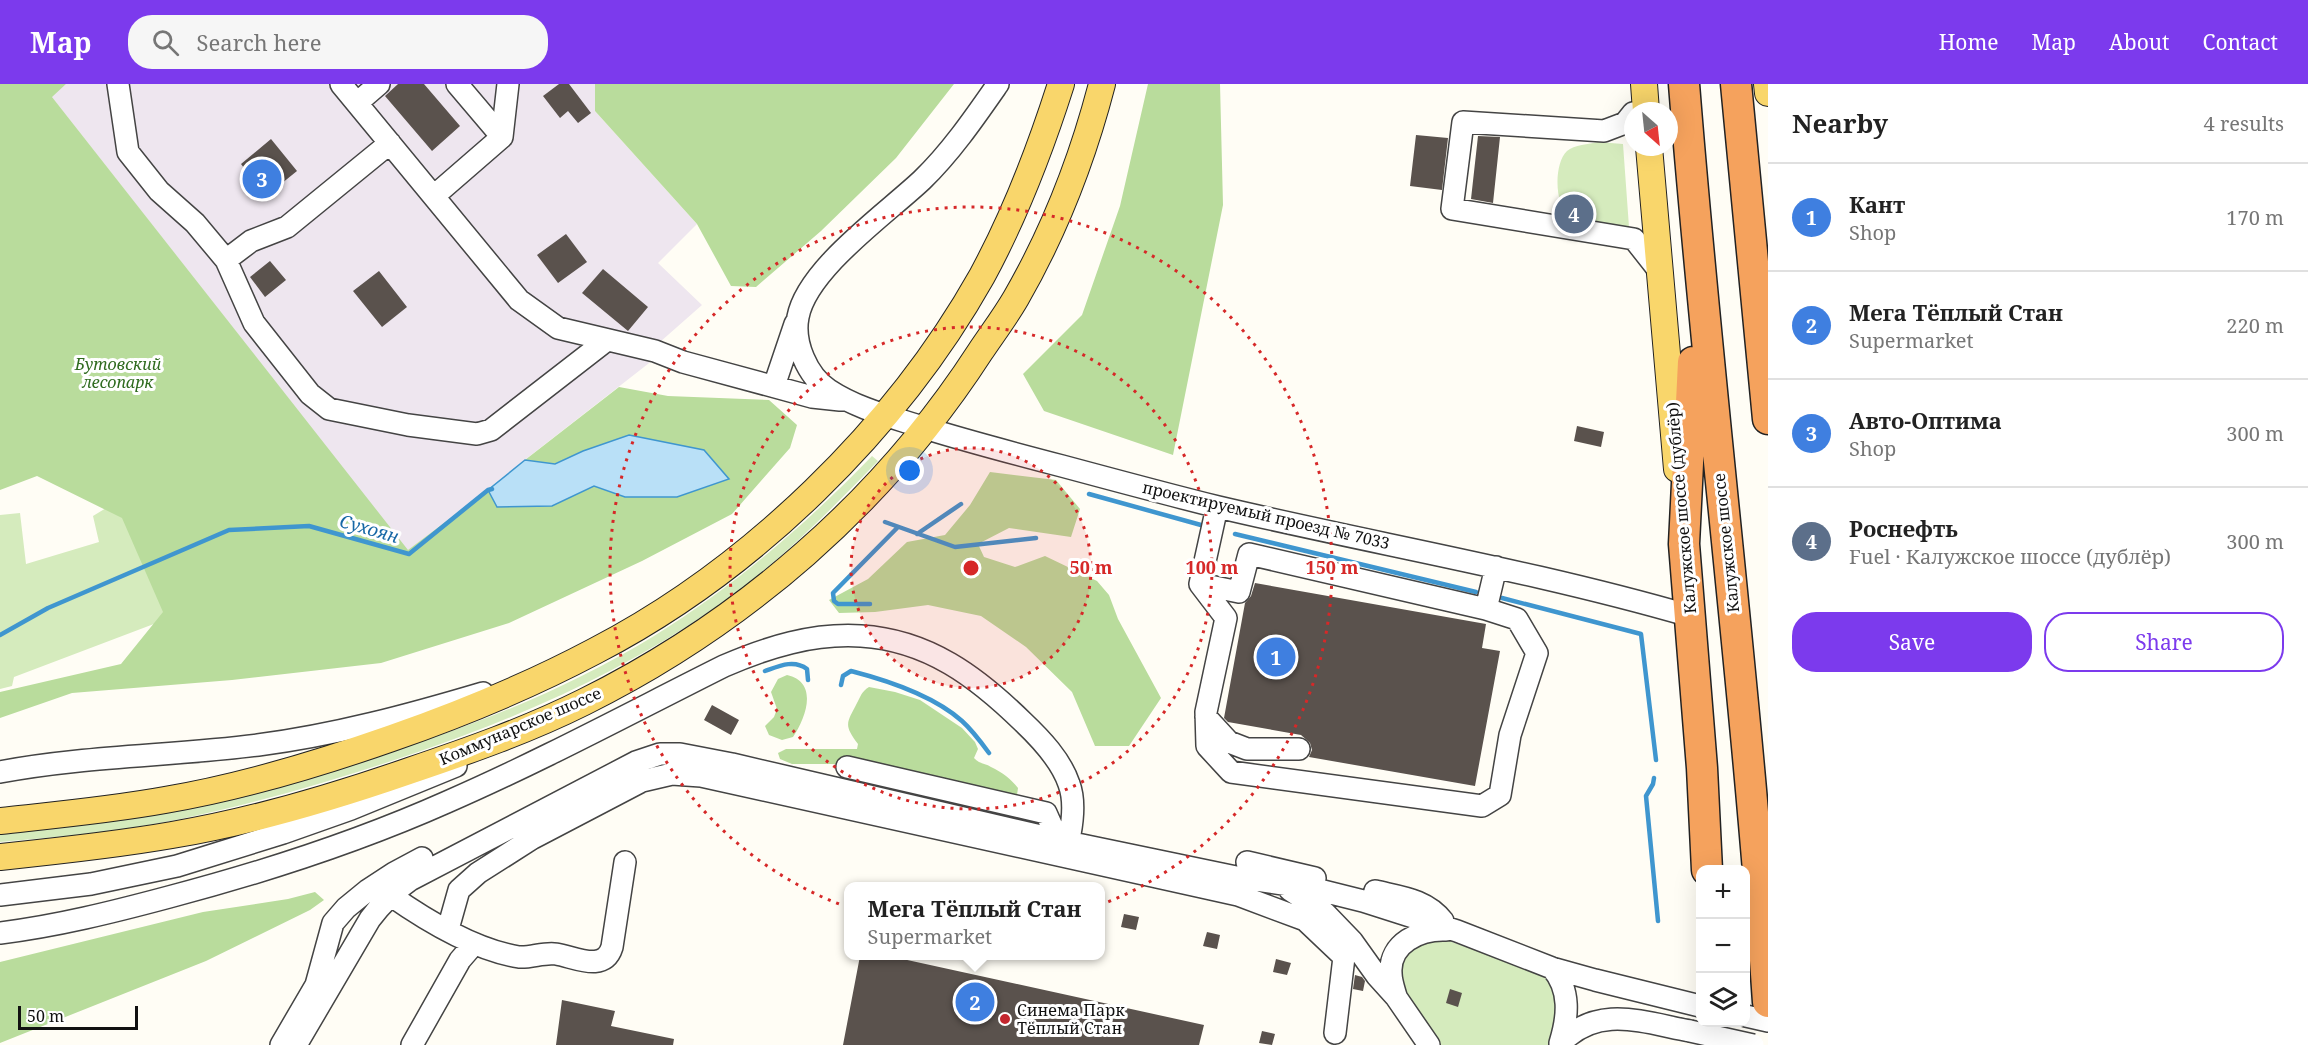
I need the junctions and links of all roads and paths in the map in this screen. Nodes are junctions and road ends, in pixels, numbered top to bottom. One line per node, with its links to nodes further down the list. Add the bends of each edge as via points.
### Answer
1 (118, 84): 19 (street, via 128,152 159,191)
2 (341, 84): 13 (street)
3 (379, 84): 13 (street)
4 (457, 84): 15 (street)
5 (508, 84): 15 (street)
6 (998, 84): 22 (street, via 924,178 822,270 805,293)
7 (1061, 84): 26 (main road, via 1018,202 981,276 935,351)
8 (1102, 84): 28 (main road, Коммунарское шоссе, via 1076,166 1016,297)
9 (1684, 84): 20 (highway, Калужское шоссе)
10 (1736, 84): 27 (highway)
11 (1767, 84): 12 (main road)
12 (1768, 93)
13 (357, 103): 16 (street)
14 (1624, 123): 21 (street, via 1604,131 1463,122 1452,209 1634,239)
15 (502, 137): 18 (street)
16 (390, 143): 18 (street); 19 (street, via 287,227 251,241)
17 (1650, 156): 21 (main road, Калужское шоссе (дублёр))
18 (434, 196): 23 (street, via 519,300 558,328)
19 (226, 260): 23 (street, via 254,323 310,394 328,409 477,434 490,430)
20 (1698, 263): 30 (highway); 62 (highway, Калужское шоссе, via 1754,815)
21 (1660, 272): 30 (main road, Калужское шоссе (дублёр))
22 (798, 317): 24 (street); 25 (street, via 797,335 813,375)
23 (607, 340): 24 (street)
24 (774, 386): 25 (street, via 812,397)
25 (847, 400): 26 (street, проектируемый проезд № 7033)
26 (884, 415): 28 (street, проектируемый проезд № 7033); 35 (main road, via 816,489 736,559 646,621)
27 (1768, 419)
28 (927, 428): 29 (street, проектируемый проезд № 7033); 36 (main road, Коммунарское шоссе, via 843,519 781,575 665,657)
29 (1217, 507): 31 (street, проектируемый проезд № 7033); 32 (street)
30 (1684, 544): 34 (highway, Калужское шоссе (дублёр))
31 (1496, 567): 33 (street); 34 (street, проектируемый проезд № 7033)
32 (1200, 584): 33 (street, via 1239,592 1249,554); 37 (street, via 1226,618)
33 (1485, 609): 37 (street, via 1517,619 1537,653 1510,735 1500,795 1482,806 1231,772 1207,746)
34 (1690, 616): 50 (highway, Калужское шоссе (дублёр))
35 (553, 672): 41 (street, via 340,732 212,750 75,760); 44 (main road, via 459,714 278,774 167,800)
36 (581, 704): 47 (main road, Коммунарское шоссе, via 469,750 290,808 176,834); 52 (street, via 451,769 282,833 134,876)
37 (1206, 717): 38 (street, via 1229,742 1247,749)
38 (1299, 749)
39 (670, 754): 42 (street); 43 (street, via 625,755 590,769); 46 (street); 53 (street, via 614,772 410,880)
40 (847, 767): 46 (street, via 1046,813)
41 (0, 772)
42 (672, 774): 54 (street, via 642,781 533,838 478,873 459,890); 66 (street, via 700,776 1238,895 1305,920 1344,957)
43 (495, 820)
44 (0, 821)
45 (471, 832): 59 (street, via 394,873 346,908 333,923)
46 (1064, 837): 51 (street); 57 (street, via 1072,819 1072,795 1064,773 1036,734 983,684 944,660 906,644 862,636 808,639 756,652 724,666 493,782 351,841 160,900)
47 (0, 857)
48 (625, 862): 58 (street, via 612,947 602,962 553,953 521,957)
49 (1247, 862): 55 (street, via 1418,901)
50 (1707, 865)
51 (1281, 885): 55 (street, via 1363,901); 61 (street, via 1325,913)
52 (0, 895)
53 (390, 895): 54 (street); 70 (street, via 370,919)
54 (448, 929): 58 (street)
55 (1453, 929): 60 (street); 61 (street, via 1419,933 1395,952 1390,974)
56 (340, 931): 59 (street)
57 (0, 933)
58 (473, 945): 71 (street, via 460,960)
59 (325, 957): 69 (street, via 316,985)
60 (1552, 968): 63 (street); 68 (street, via 1565,992 1567,1008)
61 (1396, 997): 72 (street)
62 (1768, 1002)
63 (1694, 1004)
64 (1750, 1017): 65 (street)
65 (1768, 1021)
66 (1335, 1033)
67 (1694, 1033): 68 (street, via 1603,1018 1583,1024); 73 (highway); 74 (street, bridge)
68 (1559, 1044)
69 (281, 1045)
70 (296, 1045)
71 (412, 1045)
72 (1429, 1045)
73 (1716, 1045)
74 (1753, 1045)

